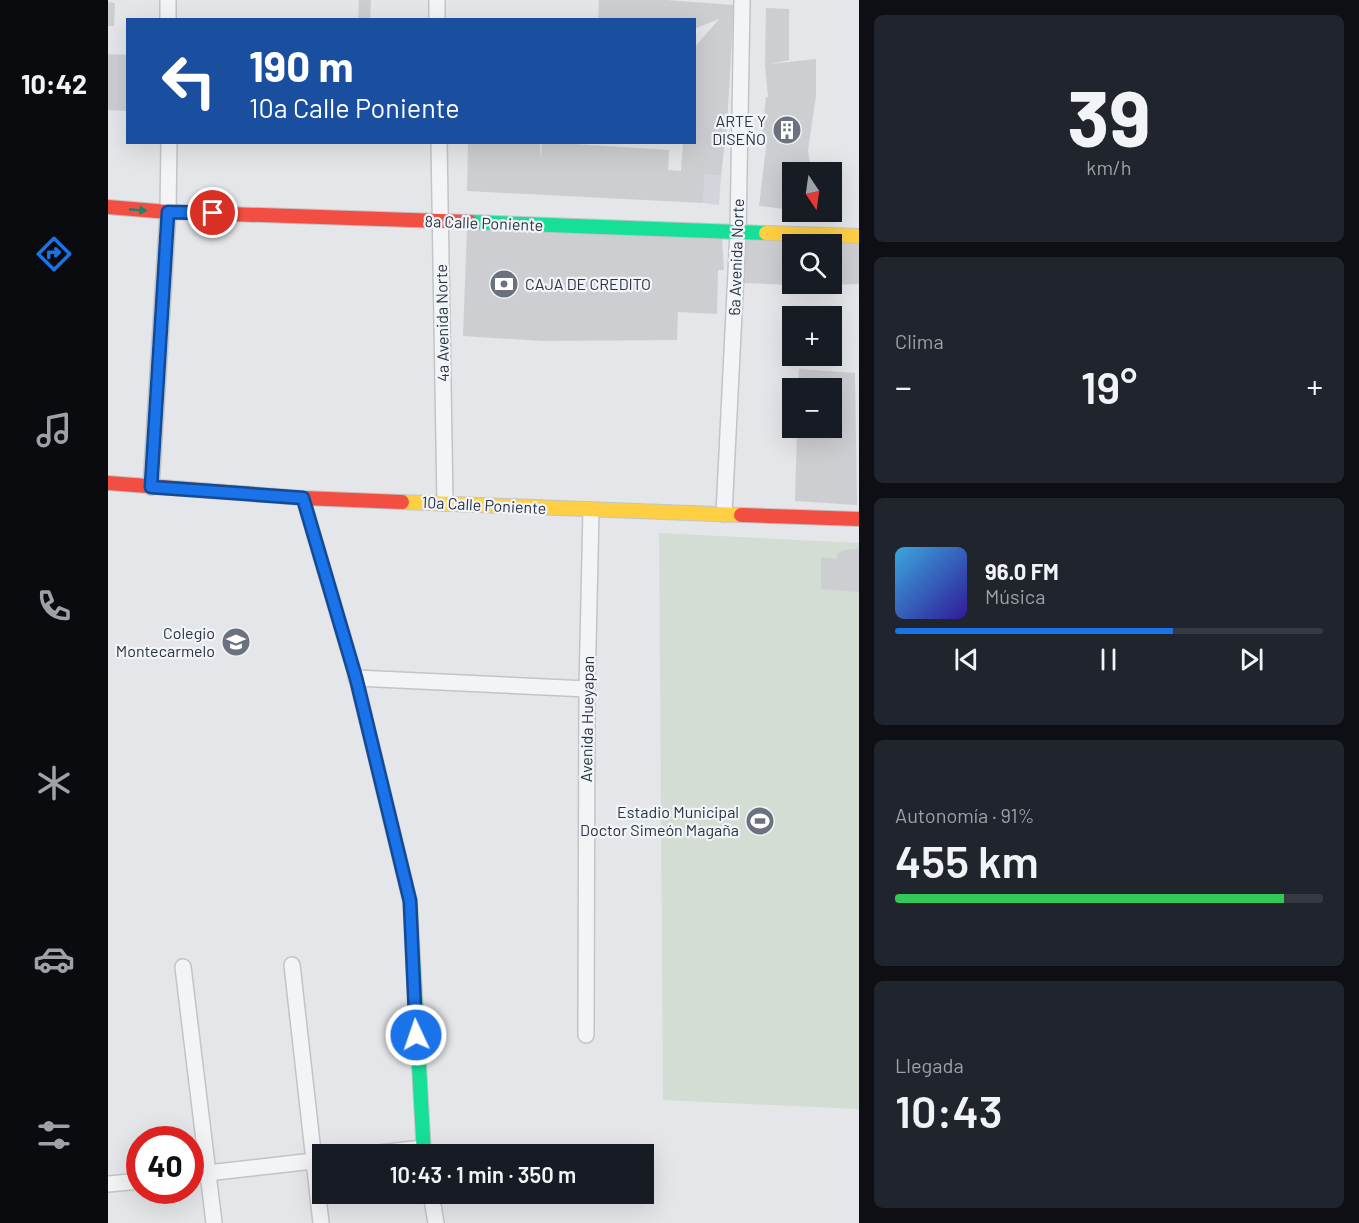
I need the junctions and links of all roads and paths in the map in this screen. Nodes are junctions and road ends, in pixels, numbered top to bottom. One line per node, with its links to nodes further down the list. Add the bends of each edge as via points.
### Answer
1 (168, 0): 4 (street)
2 (437, 0): 5 (street)
3 (742, 0): 11 (street, 6a Avenida Norte)
4 (168, 18)
5 (437, 18)
6 (169, 144): 9 (street)
7 (439, 144): 10 (street, 4a Avenida Norte)
8 (108, 207): 9 (street, 8a Calle Poniente, one-way to 9)
9 (168, 212): 10 (street, 8a Calle Poniente); 14 (street)
10 (440, 221): 11 (street, 8a Calle Poniente); 16 (street, 4a Avenida Norte)
11 (738, 232): 12 (street, 8a Calle Poniente); 18 (street, 6a Avenida Norte)
12 (859, 236)
13 (108, 483): 14 (street, 10a Calle Poniente)
14 (151, 487): 15 (street, 10a Calle Poniente)
15 (303, 498): 16 (street, 10a Calle Poniente); 20 (street)
16 (445, 503): 17 (street, 10a Calle Poniente)
17 (591, 511): 18 (street, 10a Calle Poniente); 21 (street, Avenida Hueyapan)
18 (724, 514): 19 (street, 10a Calle Poniente)
19 (859, 519)
20 (356, 678): 21 (street); 26 (street, via 410,901)
21 (587, 689): 24 (street, Avenida Hueyapan)
22 (292, 965): 25 (street)
23 (183, 967): 29 (street)
24 (586, 1035)
25 (316, 1144)
26 (423, 1144)
27 (312, 1161): 29 (street)
28 (204, 1173): 29 (street)
29 (208, 1173): 34 (street)
30 (126, 1182): 31 (street)
31 (108, 1184)
32 (320, 1204): 35 (street)
33 (433, 1204): 36 (street)
34 (214, 1223)
35 (321, 1223)
36 (436, 1223)

